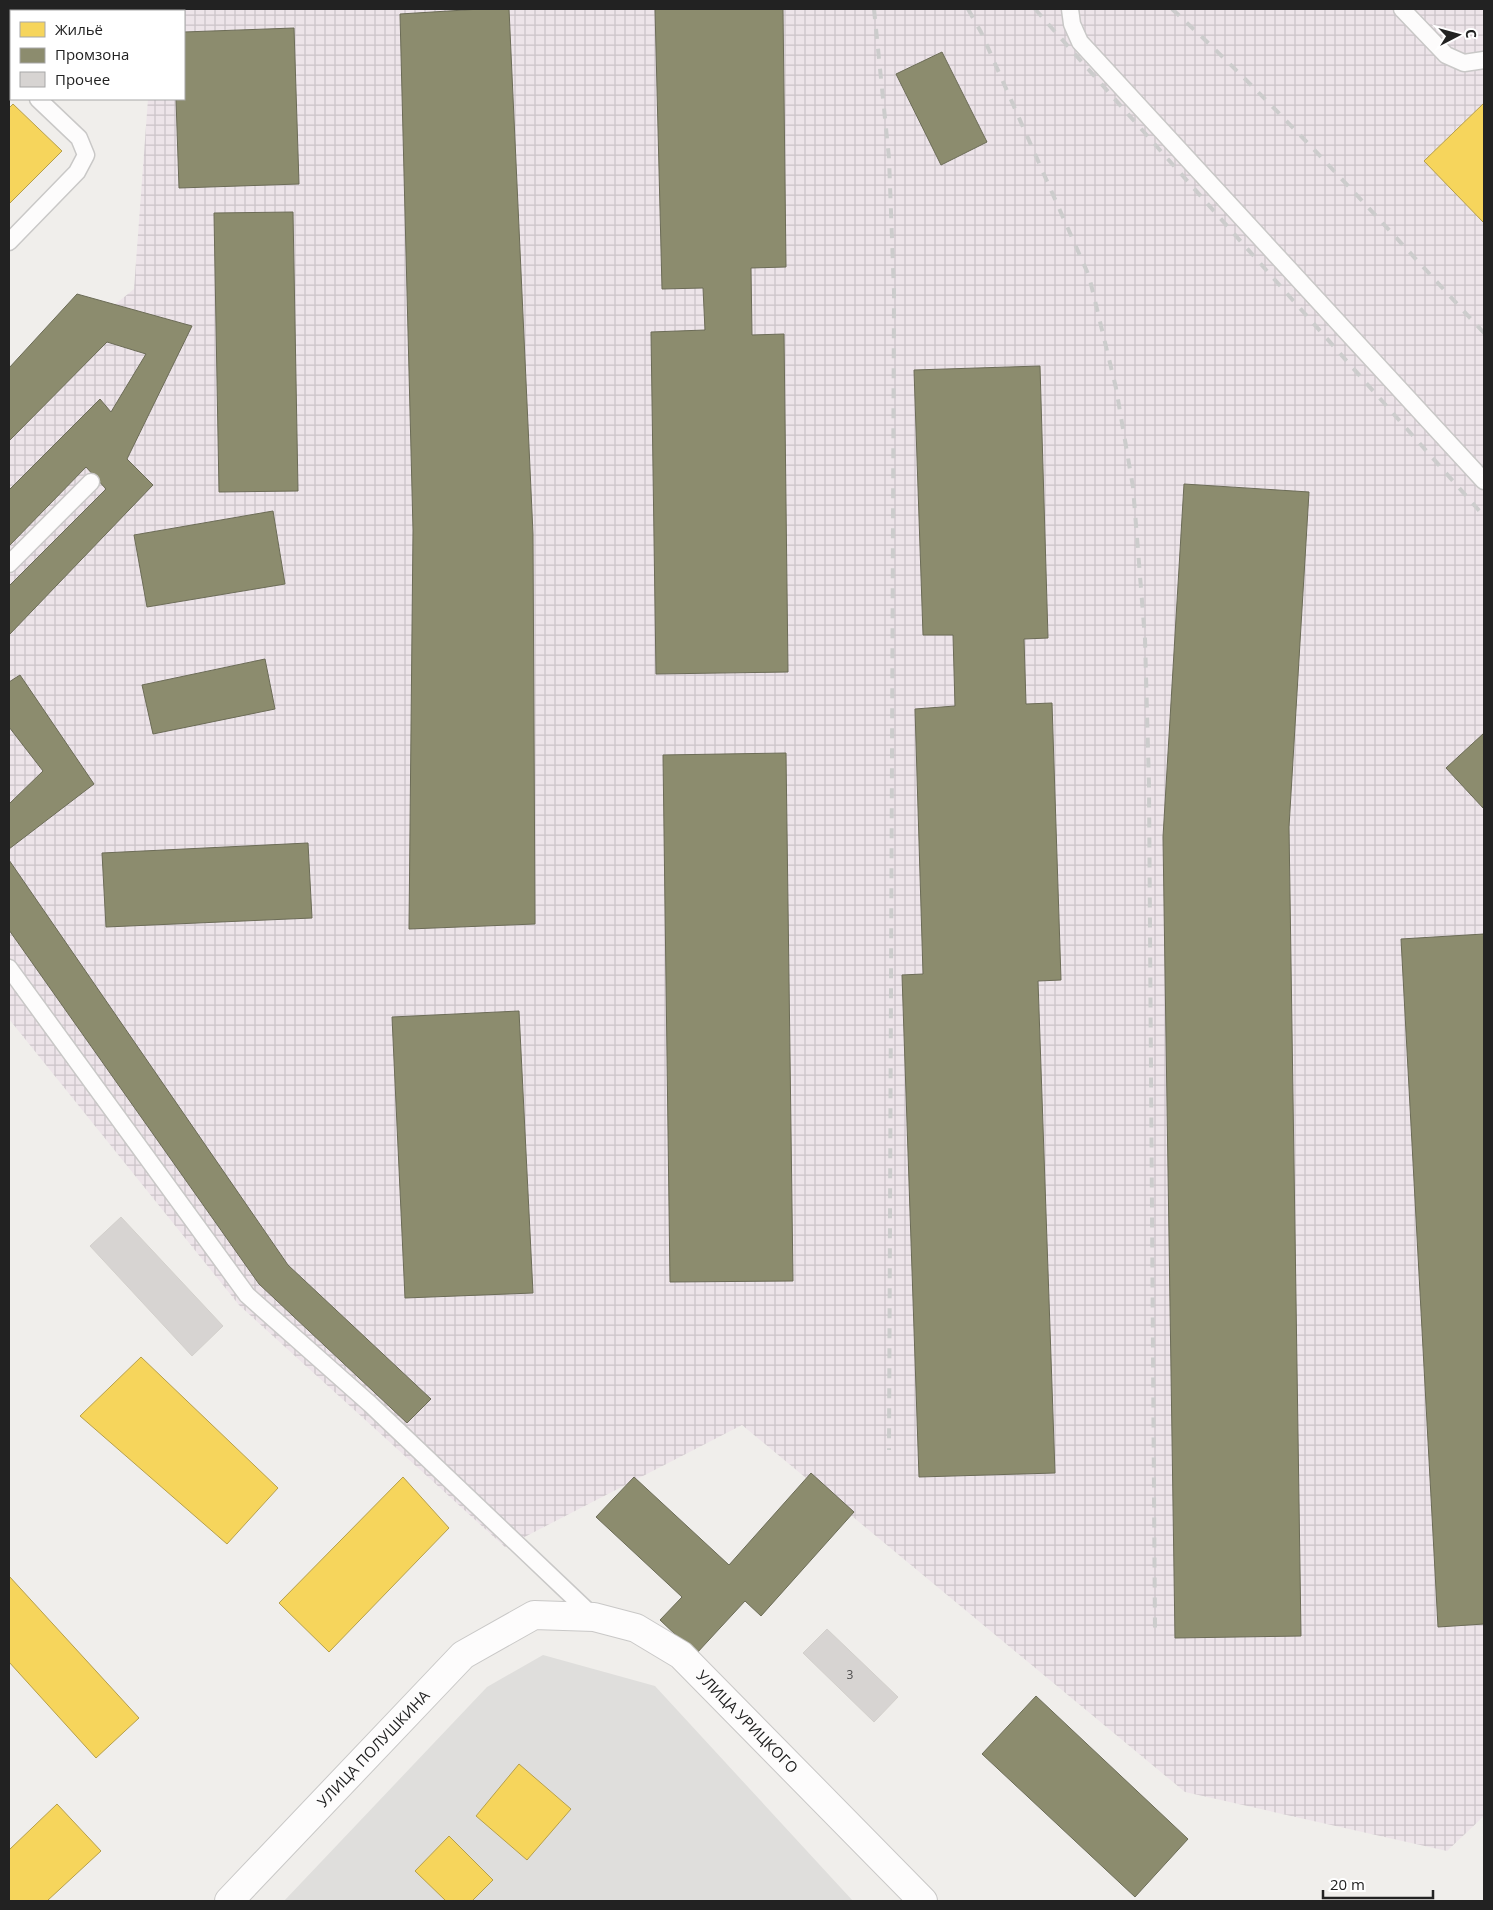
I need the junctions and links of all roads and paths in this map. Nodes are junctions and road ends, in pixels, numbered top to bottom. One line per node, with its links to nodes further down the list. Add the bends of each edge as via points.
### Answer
1 (1070, 9): 6 (lane, via 1080,42)
2 (1402, 9): 3 (lane, via 1446,55 1464,64)
3 (1484, 60)
4 (39, 100): 5 (lane, via 79,138 86,155 78,172)
5 (9, 242)
6 (1484, 481)
7 (91, 482): 8 (lane)
8 (9, 564)
9 (9, 968): 11 (lane, via 247,1295 370,1404)
10 (534, 1615): 11 (street, УЛИЦА УРИЦКОГО); 12 (street, УЛИЦА ПОЛУШКИНА, via 463,1655)
11 (594, 1617): 13 (street, УЛИЦА УРИЦКОГО, via 636,1628 681,1655)
12 (230, 1901)
13 (923, 1901)

